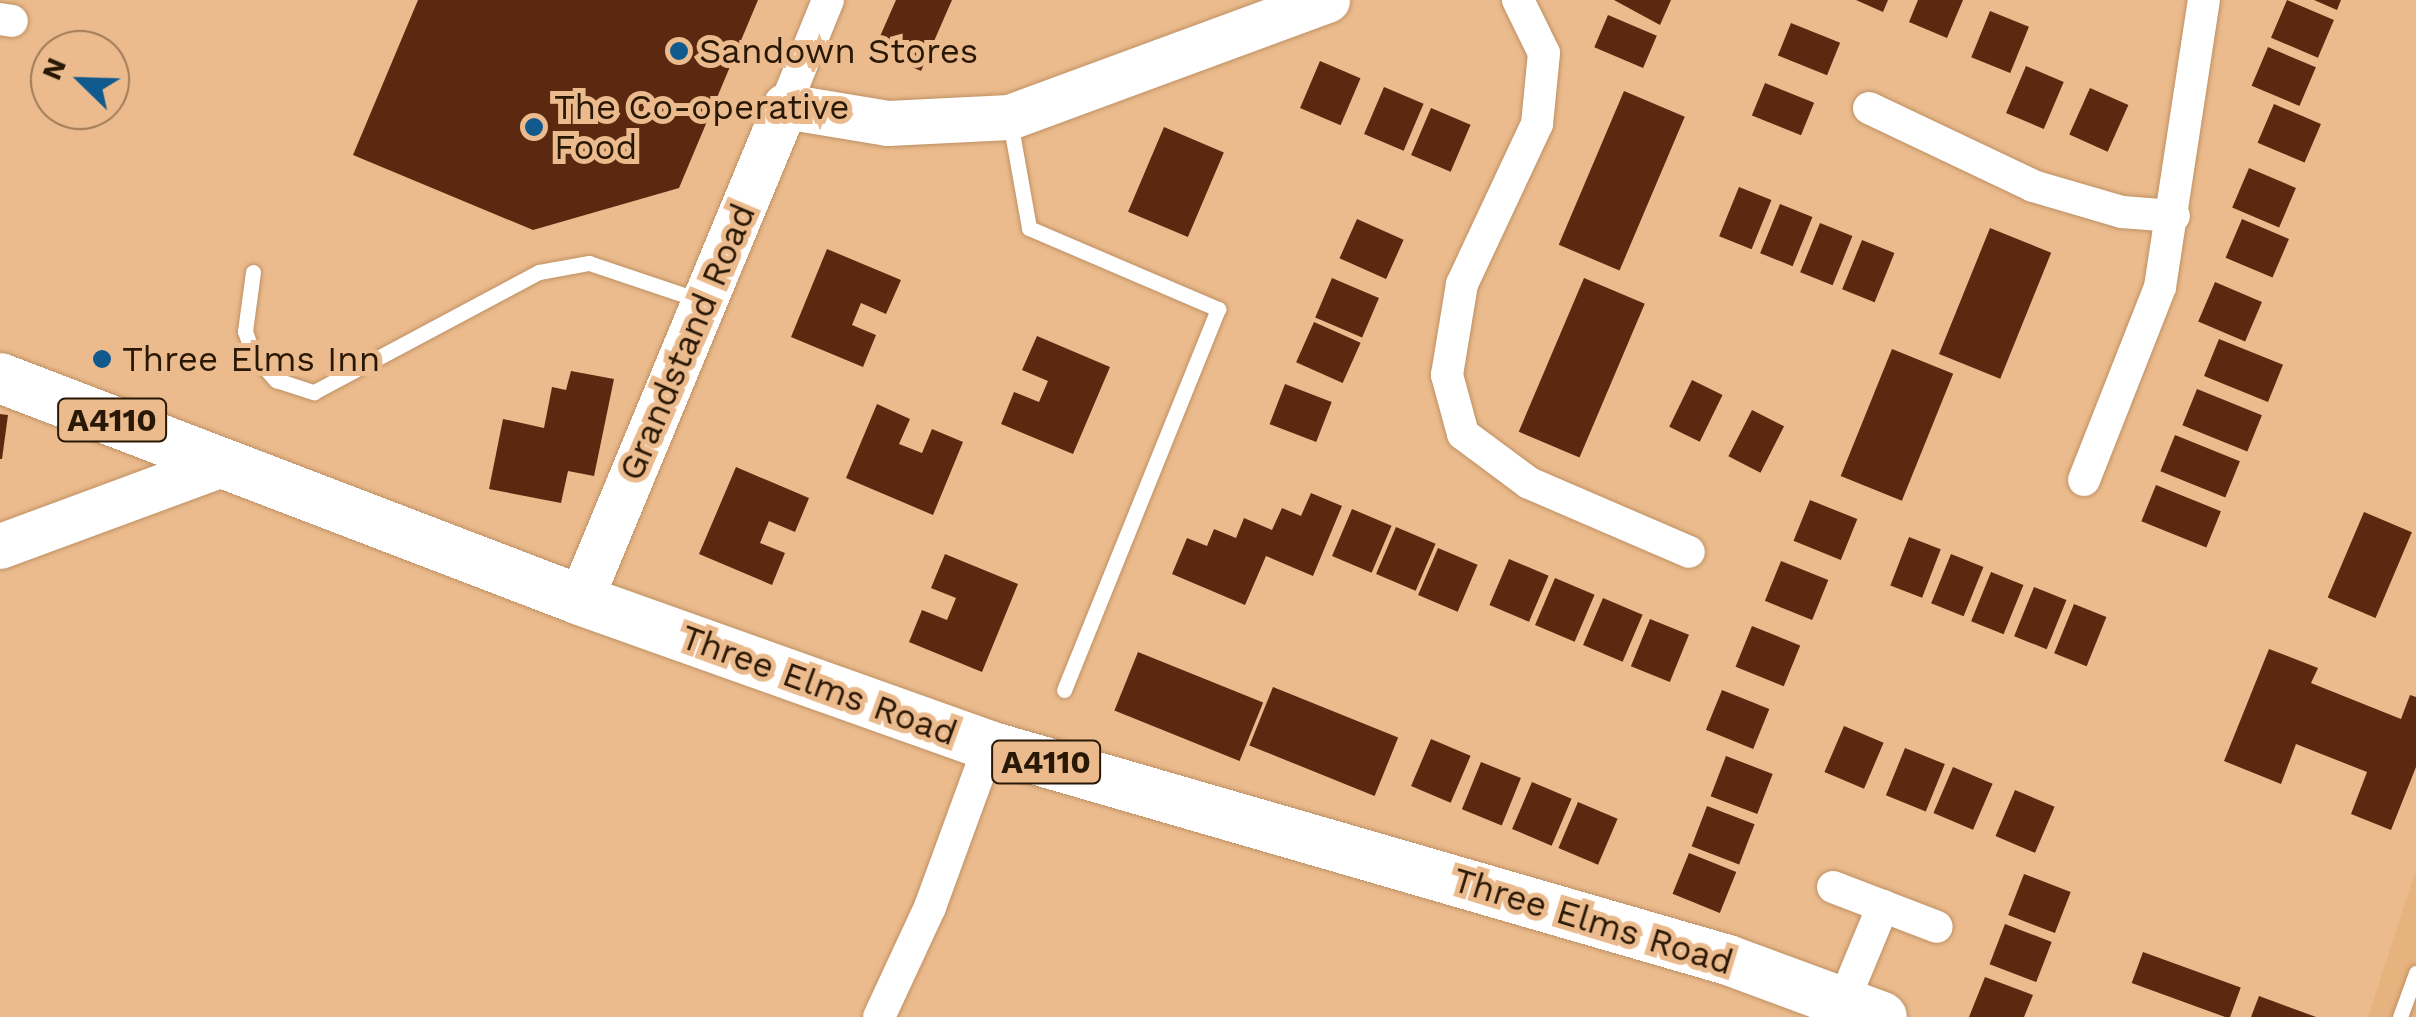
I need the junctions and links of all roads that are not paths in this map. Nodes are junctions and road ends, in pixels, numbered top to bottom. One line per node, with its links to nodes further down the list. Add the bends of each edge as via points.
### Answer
1 (828, 0): 5 (street)
2 (1326, 0): 7 (street)
3 (1518, 0): 15 (street, via 1544,53 1537,124 1462,284 1447,375 1462,434 1530,484)
4 (2204, 0): 8 (street)
5 (785, 106): 7 (street, via 888,124); 10 (street, Grandstand Road)
6 (1868, 108): 8 (street, via 2032,186 2122,212)
7 (1009, 118): 17 (lane, via 1030,228 1218,308)
8 (2174, 216): 13 (street, via 2160,287)
9 (253, 272): 10 (lane, via 245,331 253,354 276,380 314,392 539,272 589,264)
10 (703, 302): 16 (street, Grandstand Road)
11 (0, 378): 12 (main road, Three Elms Road / A4110)
12 (224, 463): 14 (street); 16 (main road, Three Elms Road / A4110)
13 (2084, 480)
14 (0, 546)
15 (1689, 552)
16 (580, 600): 18 (main road, Three Elms Road / A4110)
17 (1064, 690)
18 (990, 746): 23 (main road, Three Elms Road / A4110, via 1710,955); 24 (street, via 930,907)
19 (1833, 887): 20 (street)
20 (1883, 906): 21 (street); 23 (street)
21 (1937, 927)
22 (2416, 973): 25 (lane)
23 (1863, 1009)
24 (879, 1017)
25 (2400, 1017)

